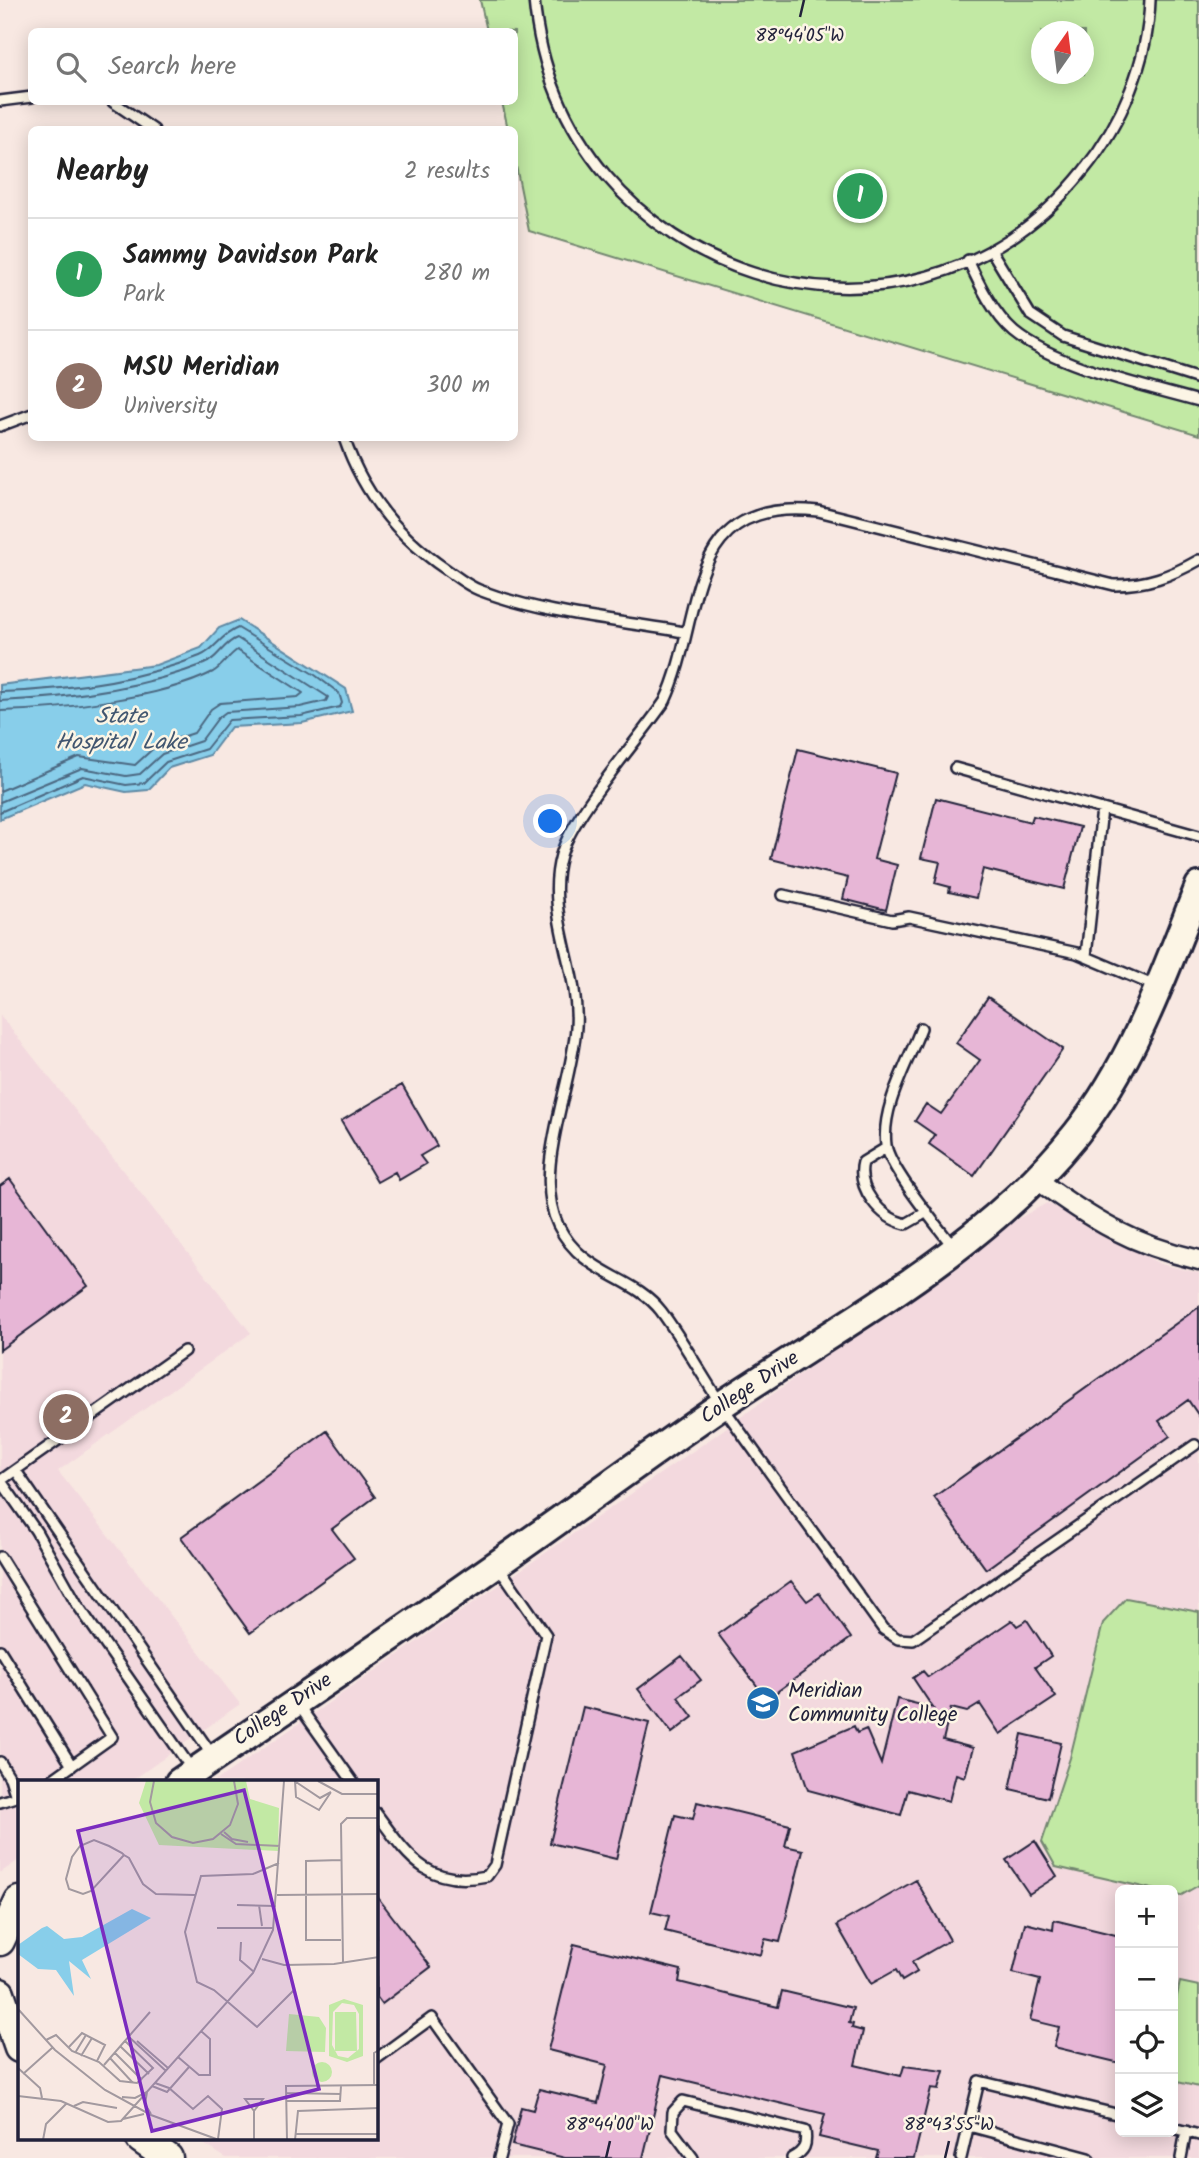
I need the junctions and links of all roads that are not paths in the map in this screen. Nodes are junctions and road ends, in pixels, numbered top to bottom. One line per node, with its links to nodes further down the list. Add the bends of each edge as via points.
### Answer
1 (534, 0): 8 (lane, via 549,75 581,143 629,202 689,247 759,275 833,287 908,280)
2 (1150, 0): 7 (lane, via 1144,48 1133,85 1097,155 1045,213)
3 (28, 98): 4 (lane)
4 (0, 101)
5 (117, 105): 6 (lane)
6 (148, 126)
7 (991, 250): 8 (lane); 9 (lane, via 1030,314 1063,337)
8 (968, 260): 10 (lane, via 980,286 1013,331 1054,356)
9 (1199, 379)
10 (1199, 401)
11 (28, 416): 12 (lane)
12 (0, 426)
13 (345, 441): 15 (lane, via 355,469 382,512 425,555 476,589 572,615)
14 (1199, 560): 15 (lane, via 1162,579 1114,584 818,511 776,509 741,521 727,534 704,571)
15 (684, 632): 30 (lane, via 665,701 571,832 562,852 557,919 577,1016 548,1181 549,1202 567,1242 584,1260 659,1309)
16 (955, 768): 17 (lane)
17 (1102, 809): 18 (lane); 21 (lane)
18 (1199, 836)
19 (1199, 886): 22 (street, College Drive)
20 (782, 895): 21 (lane)
21 (1086, 956): 22 (lane)
22 (1159, 988): 25 (street, College Drive, via 1113,1083)
23 (921, 1028): 24 (lane, via 887,1117)
24 (886, 1148): 26 (lane); 26 (lane, via 863,1162 862,1189 894,1222 906,1224)
25 (1036, 1179): 27 (street, College Drive); 28 (street, via 1095,1222 1125,1237)
26 (927, 1212): 27 (lane)
27 (955, 1250): 30 (street, College Drive)
28 (1199, 1260)
29 (184, 1351): 32 (lane)
30 (722, 1405): 31 (lane, via 883,1629 913,1640); 35 (street, College Drive)
31 (1195, 1445)
32 (16, 1471): 33 (lane); 40 (lane)
33 (0, 1481): 40 (lane, via 36,1531 77,1604)
34 (0, 1557): 39 (lane, via 112,1737)
35 (497, 1564): 37 (street, College Drive); 45 (lane, via 546,1635 495,1865 487,1876 472,1879 421,1867)
36 (0, 1650): 39 (lane)
37 (296, 1702): 40 (street, College Drive); 42 (lane)
38 (0, 1762): 43 (lane)
39 (72, 1766): 41 (lane)
40 (195, 1770)
41 (52, 1780)
42 (352, 1780)
43 (18, 1797): 44 (lane)
44 (0, 1802)
45 (378, 1816)
46 (18, 1889): 48 (main road)
47 (18, 1890): 50 (street)
48 (0, 1894)
49 (18, 1903): 51 (main road)
50 (0, 1904)
51 (0, 1941)
52 (0, 1993): 55 (main road)
53 (0, 2033): 56 (main road)
54 (0, 2042): 57 (main road)
55 (18, 2046)
56 (18, 2048)
57 (18, 2049)
58 (378, 2058): 66 (lane, via 432,2018 508,2124)
59 (1115, 2114): 60 (lane, via 979,2081)
60 (969, 2126): 69 (lane); 70 (lane)
61 (1178, 2129): 62 (lane)
62 (1186, 2131): 63 (lane); 71 (lane)
63 (1199, 2134)
64 (142, 2140): 65 (main road)
65 (168, 2158)
66 (499, 2158)
67 (693, 2158): 68 (lane, via 672,2130 673,2112 683,2101 804,2131 807,2144)
68 (792, 2158)
69 (961, 2158)
70 (1089, 2158)
71 (1181, 2158)

